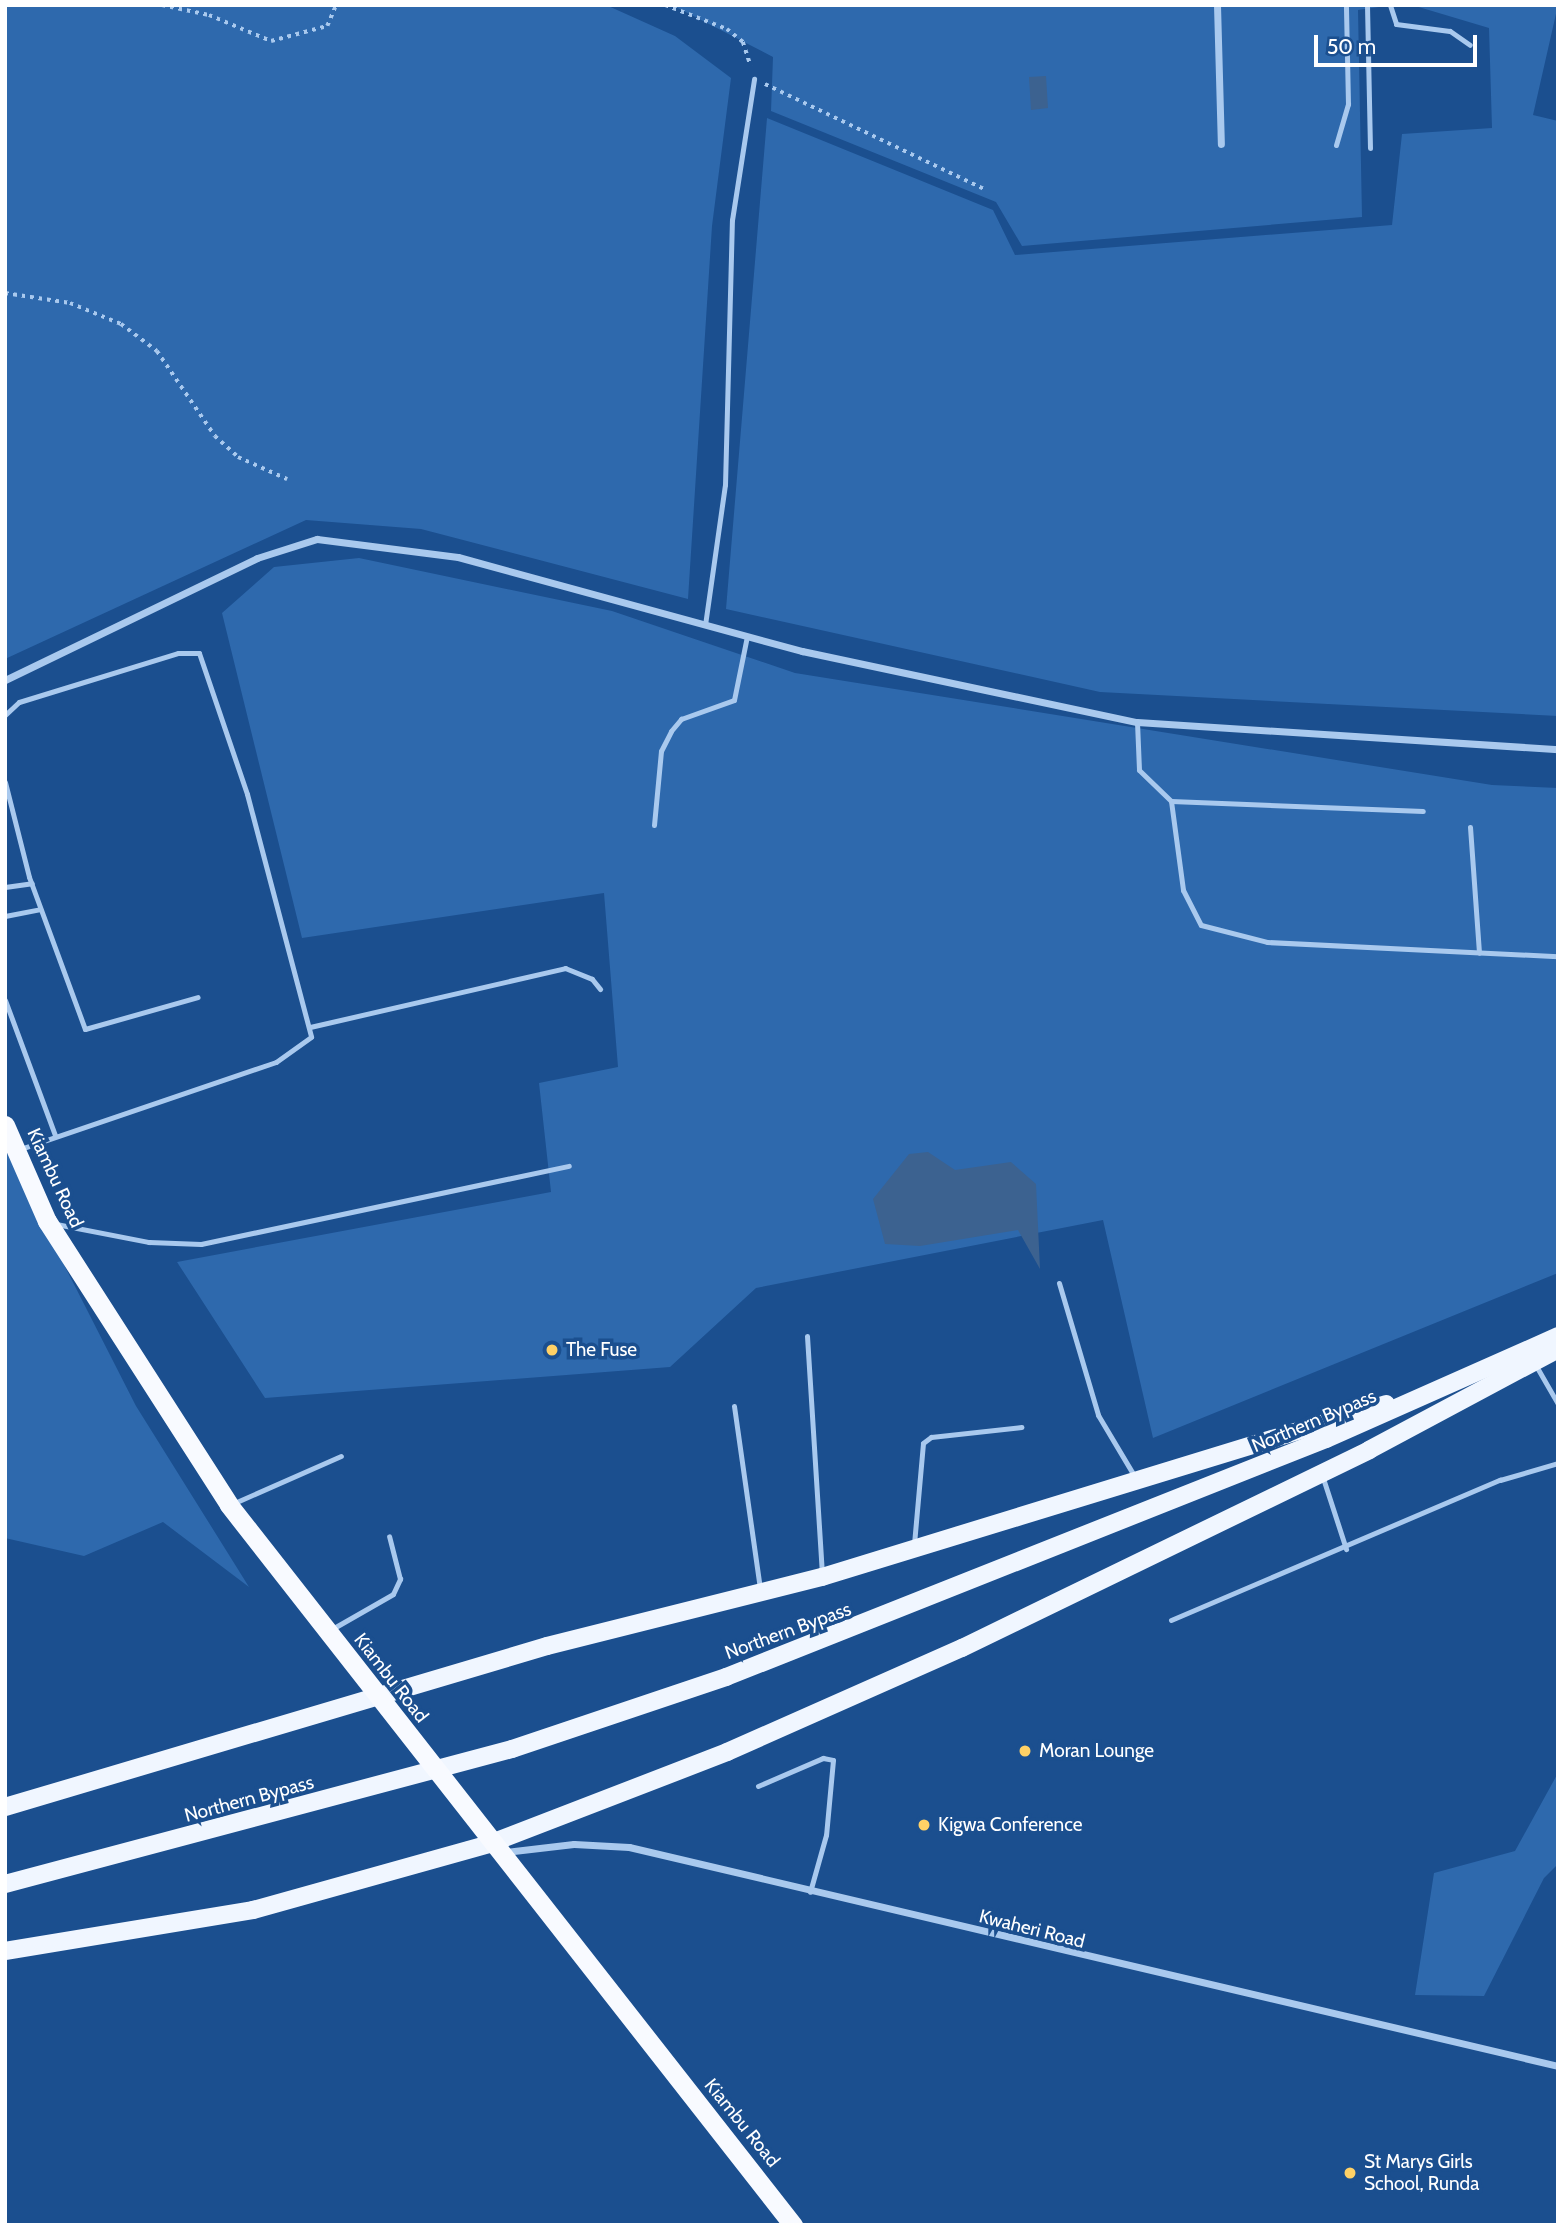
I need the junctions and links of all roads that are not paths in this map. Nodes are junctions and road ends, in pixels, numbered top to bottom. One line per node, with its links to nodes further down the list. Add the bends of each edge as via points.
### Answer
1 (1217, 5): 7 (street)
2 (1346, 5): 8 (lane, via 1348,104)
3 (1367, 5): 9 (lane)
4 (1390, 5): 5 (lane, via 1396,24 1450,31)
5 (1470, 45)
6 (754, 79): 10 (lane, via 732,220 725,485)
7 (1221, 144)
8 (1336, 145)
9 (1370, 148)
10 (705, 625): 11 (street); 12 (street, via 458,557 317,539 257,558)
11 (747, 636): 14 (street, via 985,694); 19 (lane, via 734,700 681,719 671,731 662,751)
12 (5, 680)
13 (5, 715): 30 (lane, via 19,702 189,650 199,653 247,794)
14 (1137, 722): 15 (street); 17 (lane, via 1139,770)
15 (1558, 749)
16 (5, 782): 21 (lane)
17 (1171, 801): 18 (lane); 25 (lane, via 1182,890 1200,925 1267,942)
18 (1423, 811)
19 (654, 825)
20 (1470, 827): 25 (lane)
21 (32, 883): 22 (lane); 23 (lane)
22 (5, 887)
23 (40, 909): 24 (lane); 28 (lane, via 85,1029)
24 (5, 916)
25 (1479, 953): 26 (lane)
26 (1558, 957)
27 (600, 989): 30 (lane, via 592,979 565,968)
28 (198, 997)
29 (5, 1000): 32 (lane)
30 (310, 1027): 32 (lane, via 303,1047 276,1062)
31 (5, 1125): 33 (highway, Kiambu Road)
32 (55, 1135): 33 (lane)
33 (17, 1151): 35 (highway, Kiambu Road)
34 (569, 1166): 35 (lane, via 201,1244 123,1238)
35 (47, 1221): 49 (highway, Kiambu Road)
36 (1059, 1283): 48 (lane, via 1098,1415)
37 (807, 1336): 53 (lane)
38 (1558, 1336): 41 (main road, Northern Bypass)
39 (1558, 1349): 40 (main road)
40 (1535, 1364): 42 (lane); 47 (main road)
41 (1438, 1390): 48 (main road); 61 (main road, Northern Bypass, via 944,1595 726,1677 512,1749)
42 (1558, 1404)
43 (734, 1406): 54 (lane)
44 (1021, 1427): 52 (lane, via 923,1443)
45 (341, 1455): 49 (lane)
46 (1558, 1463): 51 (lane, via 1500,1480)
47 (1321, 1473): 51 (lane); 60 (main road, via 937,1659)
48 (1137, 1479): 52 (main road)
49 (229, 1505): 56 (highway, Kiambu Road)
50 (388, 1536): 56 (lane, via 400,1579 393,1594)
51 (1346, 1549): 55 (lane)
52 (913, 1550): 53 (main road)
53 (822, 1577): 54 (main road)
54 (760, 1592): 57 (main road, via 547,1646)
55 (1171, 1620)
56 (327, 1632): 57 (highway, Kiambu Road)
57 (377, 1699): 59 (main road); 60 (highway, Kiambu Road)
58 (758, 1786): 62 (lane, via 823,1758 832,1760 826,1835)
59 (5, 1807)
60 (494, 1848): 62 (street, Kwaheri Road, via 629,1847); 63 (main road, via 186,1925); 65 (highway, Kiambu Road)
61 (5, 1884)
62 (810, 1892): 64 (street, Kwaheri Road)
63 (5, 1951)
64 (1558, 2066)
65 (793, 2225)

